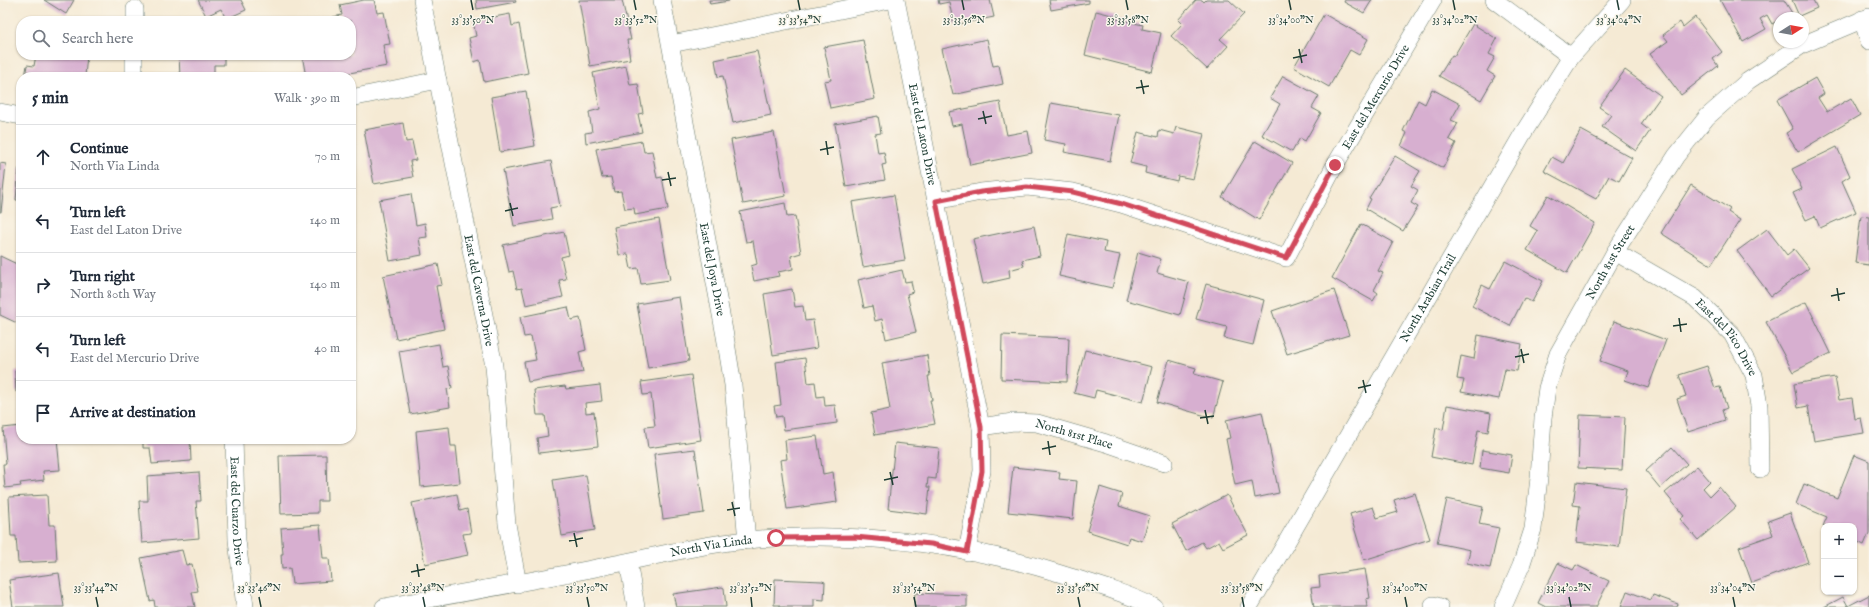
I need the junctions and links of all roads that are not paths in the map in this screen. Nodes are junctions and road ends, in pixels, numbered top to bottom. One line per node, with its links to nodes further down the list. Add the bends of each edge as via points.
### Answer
1 (422, 0): 14 (street, East del Caverna Drive)
2 (662, 0): 10 (street, East del Joya Drive)
3 (890, 0): 10 (street)
4 (896, 0): 18 (street, East del Laton Drive)
5 (1433, 0): 18 (street, East del Mercurio Drive, via 1335,165 1286,258 1122,204 1073,192 1027,187 981,192)
6 (1494, 0): 11 (street)
7 (1622, 0): 11 (street, North Arabian Trail)
8 (1865, 18): 9 (street); 19 (street, North 81st Street, via 1802,45 1748,81 1707,117 1676,156)
9 (1869, 41)
10 (670, 44): 24 (street, East del Joya Drive, via 733,386)
11 (1571, 57): 32 (street, North Arabian Trail, via 1522,135)
12 (134, 60): 13 (street)
13 (134, 72)
14 (438, 80): 15 (street); 27 (street, East del Caverna Drive, via 494,366 507,524)
15 (356, 97)
16 (0, 112): 17 (street)
17 (16, 115)
18 (936, 201): 20 (street, East del Laton Drive)
19 (1615, 252): 23 (street, East del Pico Drive, via 1695,298 1732,334 1754,375 1759,406); 33 (street, North 81st Street, via 1558,354 1547,388 1533,528 1521,566)
20 (981, 427): 22 (street, North 81st Place, via 1014,422 1037,423); 25 (street, East del Laton Drive, via 982,471)
21 (234, 444): 28 (street, East del Cuarzo Drive, via 237,540)
22 (1164, 462)
23 (1760, 469)
24 (746, 541): 25 (street, North Via Linda, via 855,537 931,544); 26 (street, North Via Linda, via 712,544)
25 (967, 552): 31 (street, North Via Linda, via 1024,563 1134,597)
26 (628, 562): 27 (street, North Via Linda); 30 (street)
27 (518, 584): 29 (street, North Via Linda)
28 (245, 607)
29 (384, 607)
30 (636, 607)
31 (1154, 607)
32 (1249, 607)
33 (1503, 607)

